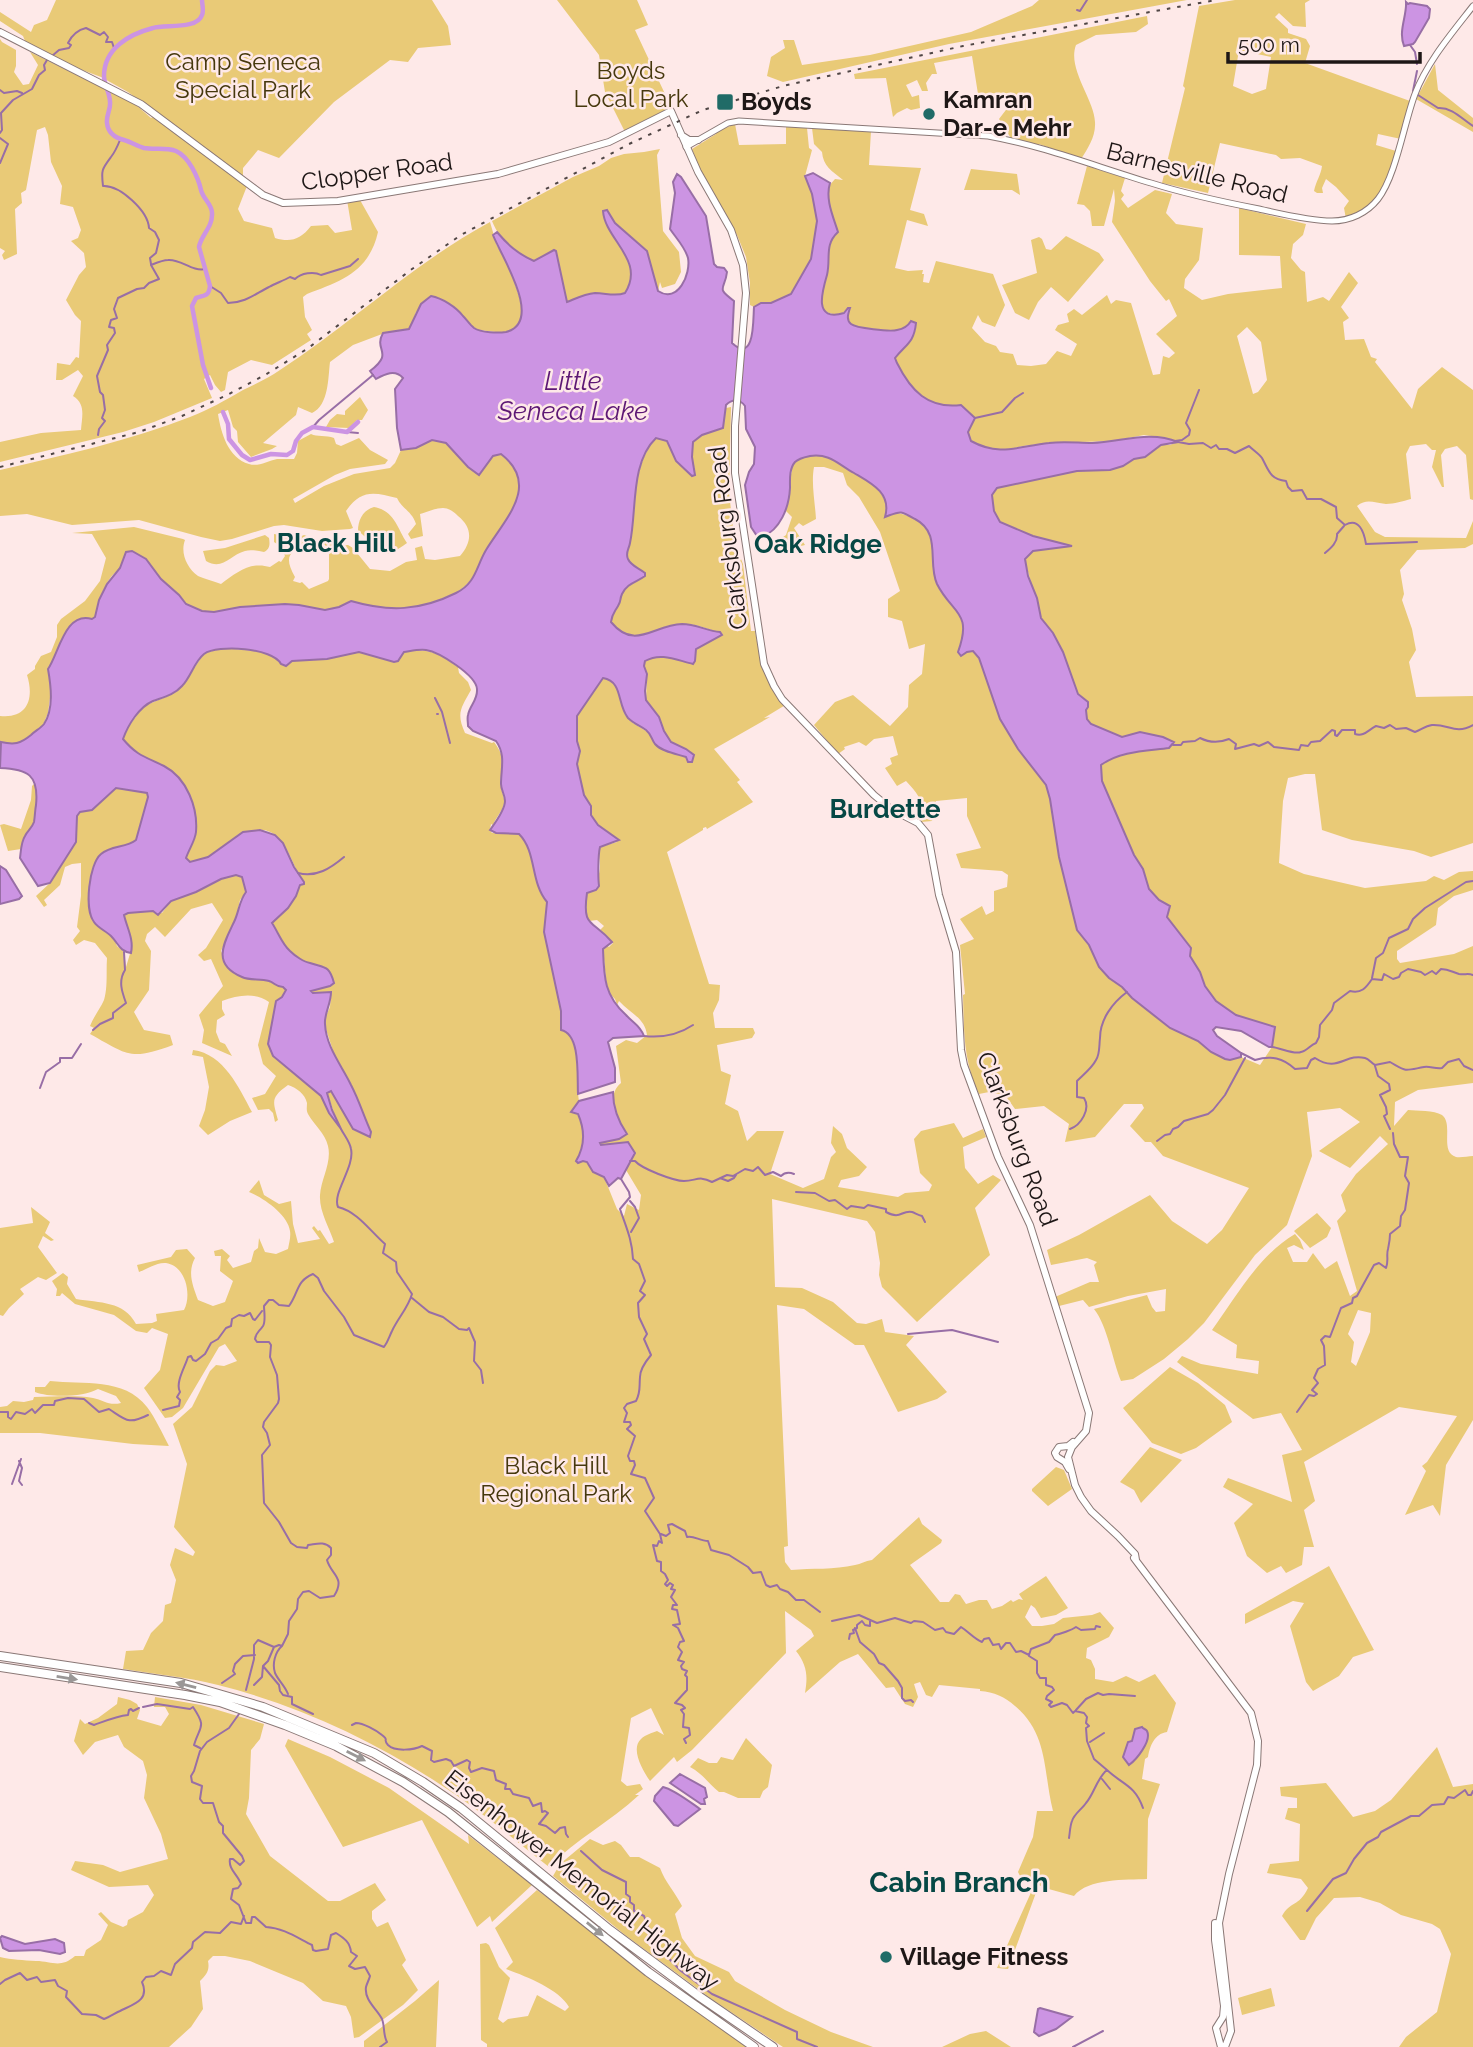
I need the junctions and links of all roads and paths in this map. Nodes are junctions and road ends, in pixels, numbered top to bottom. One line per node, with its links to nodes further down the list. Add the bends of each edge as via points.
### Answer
1 (1473, 6): 5 (main road, Barnesville Road, via 1420,81 1382,193 1352,220 1275,212 1172,189 988,136 739,121)
2 (0, 32): 3 (main road, Clopper Road, via 141,104 263,195 283,203 338,201 512,170 609,142)
3 (671, 111): 4 (main road, Clarksburg Road)
4 (681, 135): 5 (main road); 6 (main road, Clarksburg Road)
5 (698, 140): 6 (main road, Barnesville Road)
6 (686, 146): 7 (main road, Clarksburg Road, via 731,230 745,276 734,453 766,670 782,699 856,778 886,805 919,823 930,839 939,895 957,952 964,1065 1030,1225 1089,1413)
7 (1087, 1427): 8 (main road); 9 (main road)
8 (1065, 1446): 9 (main road); 9 (main road, via 1055,1453)
9 (1067, 1457): 12 (main road, via 1081,1497 1135,1555 1252,1719 1258,1756)
10 (0, 1656): 17 (highway, Eisenhower Memorial Highway, one-way to 10, via 610,1930 461,1808 352,1743 263,1707 181,1683)
11 (0, 1667): 16 (highway, Eisenhower Memorial Highway, one-way to 16, via 220,1702 360,1758 473,1831 648,1972)
12 (1229, 1874): 13 (main road, via 1215,1933 1224,2006); 14 (main road, via 1219,1929)
13 (1220, 2022): 14 (main road, via 1227,2021); 15 (main road)
14 (1231, 2028): 15 (main road, via 1224,2036); 18 (main road)
15 (1219, 2034): 18 (main road)
16 (754, 2047)
17 (773, 2047)
18 (1223, 2047)

